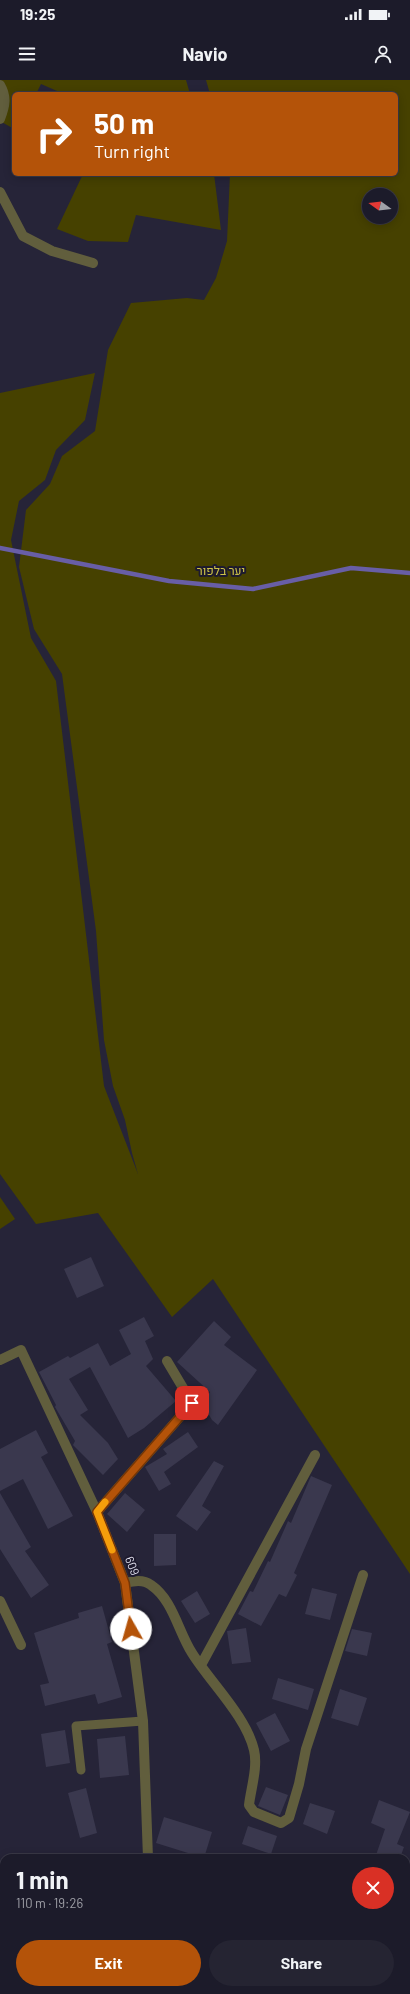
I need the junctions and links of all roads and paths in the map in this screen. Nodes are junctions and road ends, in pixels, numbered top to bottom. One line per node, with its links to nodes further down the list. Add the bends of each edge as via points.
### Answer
1 (0, 85): 2 (street, via 5,93 5,108)
2 (0, 119)
3 (0, 192): 4 (street, via 23,236 52,251)
4 (92, 263)
5 (0, 1360): 8 (street, 609, via 21,1350)
6 (167, 1362): 8 (street, via 192,1403)
7 (315, 1455): 13 (street)
8 (97, 1512): 10 (street, 609)
9 (363, 1575): 13 (street, via 306,1749 289,1818 281,1823 254,1812 248,1805 254,1771 254,1751 246,1729)
10 (125, 1583): 13 (street, via 138,1580 151,1584 165,1598 191,1652); 14 (street, 609)
11 (0, 1601): 12 (street)
12 (21, 1645)
13 (201, 1665)
14 (143, 1721): 15 (lane, via 76,1726); 16 (street, 609)
15 (81, 1770)
16 (148, 1854)

